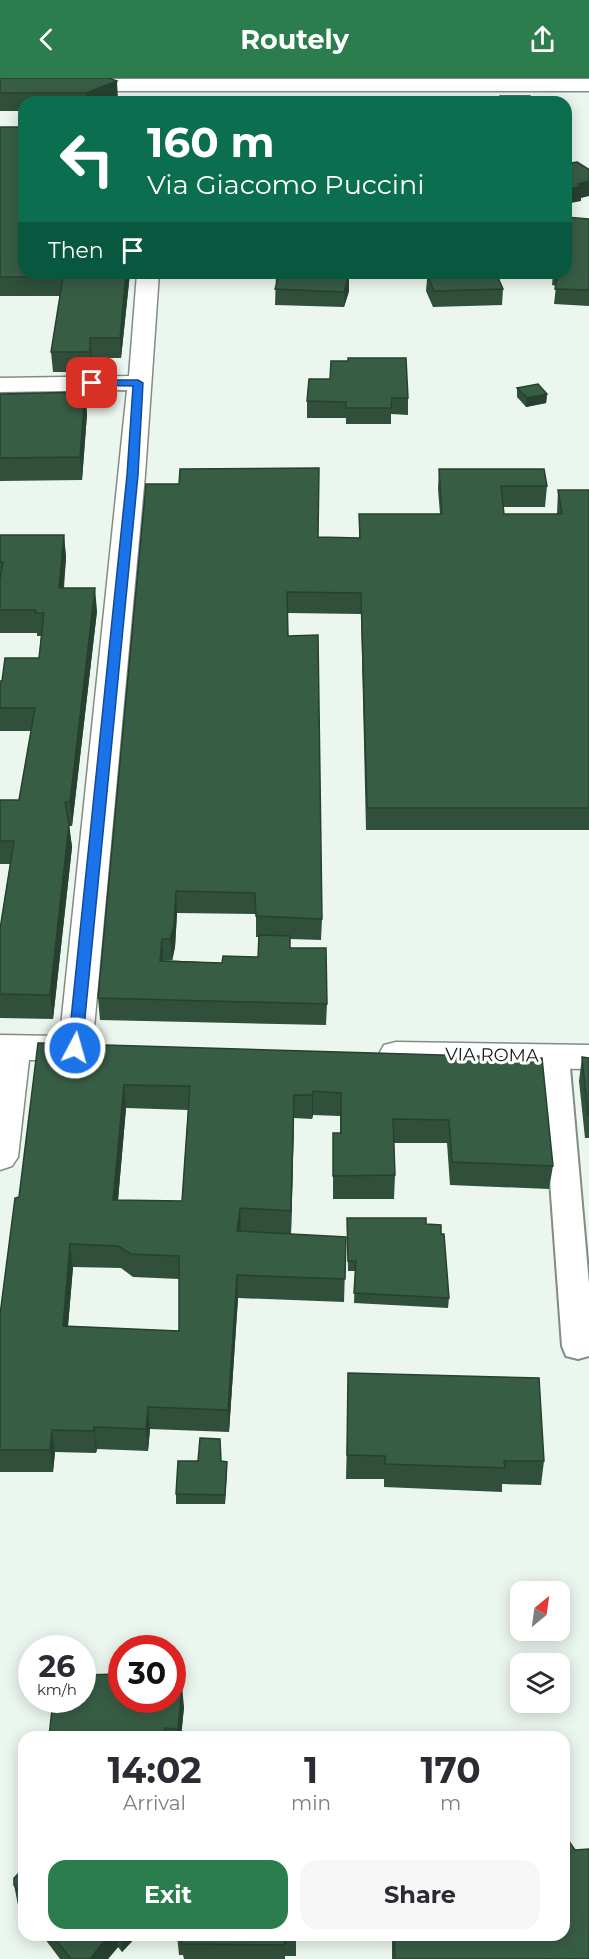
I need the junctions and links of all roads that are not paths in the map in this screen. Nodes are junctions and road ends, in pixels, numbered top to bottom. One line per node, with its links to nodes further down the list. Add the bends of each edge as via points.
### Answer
1 (494, 81): 3 (street); 4 (street)
2 (0, 85): 4 (street)
3 (589, 85)
4 (166, 88)
5 (147, 279): 6 (street)
6 (138, 383): 7 (street); 9 (street, via 133,475)
7 (0, 385)
8 (7, 1047): 9 (street); 14 (street)
9 (75, 1048): 10 (street)
10 (110, 1049)
11 (371, 1054): 12 (street, VIA ROMA)
12 (555, 1056): 13 (street, VIA ROMA); 15 (lane)
13 (589, 1057)
14 (0, 1157)
15 (578, 1346)

